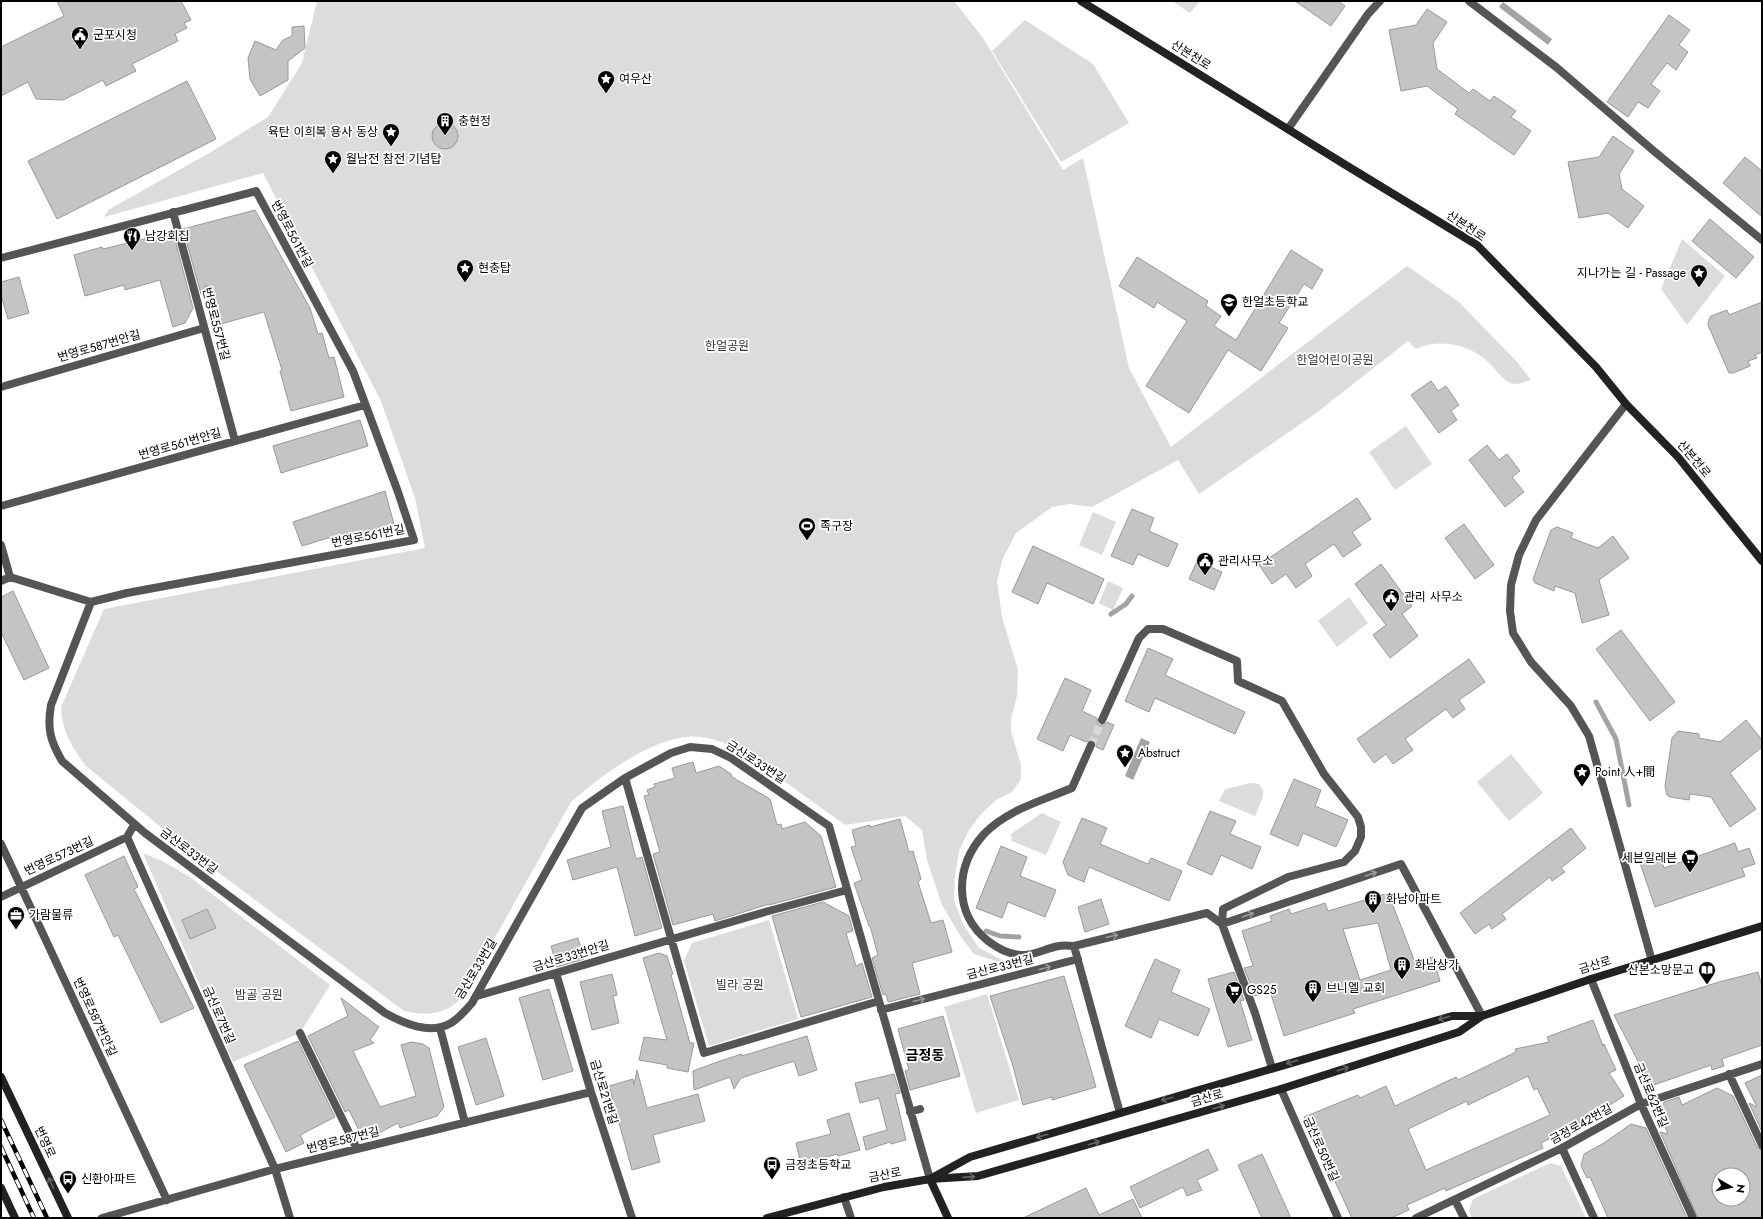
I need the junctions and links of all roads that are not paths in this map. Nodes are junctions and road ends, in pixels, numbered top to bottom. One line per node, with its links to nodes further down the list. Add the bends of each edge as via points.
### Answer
1 (1081, 1): 4 (street, 산본천로)
2 (1380, 1): 4 (street, via 1368,14)
3 (1468, 1): 6 (street, via 1556,67)
4 (1288, 129): 10 (street, 산본천로, via 1476,245 1596,367)
5 (173, 212): 7 (street); 8 (street, 번영로557번길); 11 (street, 번영로561번길, via 256,191 352,372)
6 (1762, 240)
7 (1, 258)
8 (204, 328): 9 (street, 번영로587번안길); 12 (street, 번영로557번길)
9 (1, 387)
10 (1626, 404): 15 (street, 산본천로, via 1678,457); 33 (street, via 1536,520 1519,555 1511,586 1510,611 1513,633 1531,662 1571,706 1589,736)
11 (365, 405): 12 (street, 번영로561번안길); 18 (street, 번영로561번길, via 414,540 127,593)
12 (235, 442): 13 (street, 번영로561번안길)
13 (1, 506)
14 (1, 545): 16 (street)
15 (1762, 561)
16 (10, 577): 17 (street); 18 (street)
17 (1, 581)
18 (91, 602): 22 (street, 금산로33번길, via 51,705 49,734 62,761)
19 (1102, 720): 28 (street, via 1139,638 1148,629 1163,629 1237,661 1238,681 1282,700 1324,774 1358,817 1361,838 1355,851 1344,862 1288,877 1223,909)
20 (1091, 744): 31 (street, via 1072,788 1006,815 984,835 967,858 963,873 964,907 982,936 1001,950 1022,955 1059,946)
21 (625, 778): 26 (street, 금산로33번길, via 671,753 690,747 712,749 731,758 829,826); 30 (street); 36 (street, 금산로33번길, via 582,808)
22 (134, 825): 23 (street); 40 (street, 금산로33번길, via 386,1013 412,1026)
23 (127, 837): 25 (street, 번영로573번길); 56 (street, 금산로7번길)
24 (1, 844): 25 (street, 번영로587번안길)
25 (21, 887): 27 (street, 번영로573번길); 60 (street, 번영로587번안길)
26 (847, 890): 30 (street, 금산로33번안길); 37 (street, 금산로33번길)
27 (1, 897)
28 (1222, 924): 31 (street, one-way to 28, via 1207,913); 39 (street, one-way to 39, via 1401,864); 43 (street)
29 (1762, 926): 33 (street, 금산로)
30 (672, 938): 34 (street, 금산로33번안길); 37 (street, via 704,1054)
31 (1074, 946): 32 (street)
32 (1078, 959): 38 (street, 금산로33번길, one-way to 32); 51 (street)
33 (1652, 961): 35 (street, 금산로)
34 (556, 973): 36 (street, 금산로33번안길); 47 (street, 금산로21번길)
35 (1591, 979): 39 (street, 금산로); 48 (street, 금산로62번길)
36 (477, 996): 40 (street, 금산로33번길, via 452,1023)
37 (879, 1002): 38 (street, 금산로33번길)
38 (881, 1010): 50 (street, 금산로33번길)
39 (1482, 1016): 43 (street, 금산로, one-way to 43, via 1452,1016); 46 (street, 금산로, one-way to 39, via 1459,1032)
40 (440, 1028): 52 (street)
41 (300, 1033): 55 (street)
42 (1762, 1064): 44 (street, 금정로42번길)
43 (1272, 1068): 51 (street, 금산로, one-way to 51)
44 (1729, 1074): 48 (street, 금정로42번길); 53 (street)
45 (1, 1077): 63 (street, 번영로, one-way to 45)
46 (1281, 1089): 57 (street, 금산로, one-way to 46, via 978,1176); 70 (street, 금산로50번길)
47 (591, 1092): 52 (street, 번영로587번길); 66 (street, 금산로21번길)
48 (1641, 1104): 54 (street, 금정로42번길); 74 (street, 금산로62번길)
49 (920, 1109): 50 (street)
50 (910, 1112): 57 (street, 금산로33번길)
51 (1120, 1113): 57 (street, 금산로, one-way to 57, via 970,1157)
52 (465, 1123): 55 (street, 번영로587번길)
53 (1762, 1146)
54 (1562, 1148): 61 (street, 금정로42번길); 73 (street)
55 (357, 1149): 56 (street, 번영로587번길)
56 (275, 1169): 60 (street, 번영로587번길); 65 (street, 금산로7번길)
57 (930, 1179): 59 (street, 금산로); 69 (street)
58 (1, 1188): 62 (street)
59 (844, 1197): 67 (street, 금산로); 68 (street)
60 (167, 1200): 64 (street, 번영로587번길)
61 (1455, 1200): 71 (street, 금정로42번길); 72 (street)
62 (15, 1218)
63 (68, 1218)
64 (102, 1218)
65 (290, 1218)
66 (632, 1218)
67 (767, 1218)
68 (851, 1218)
69 (948, 1218)
70 (1338, 1218)
71 (1416, 1218)
72 (1464, 1218)
73 (1594, 1218)
74 (1693, 1218)

